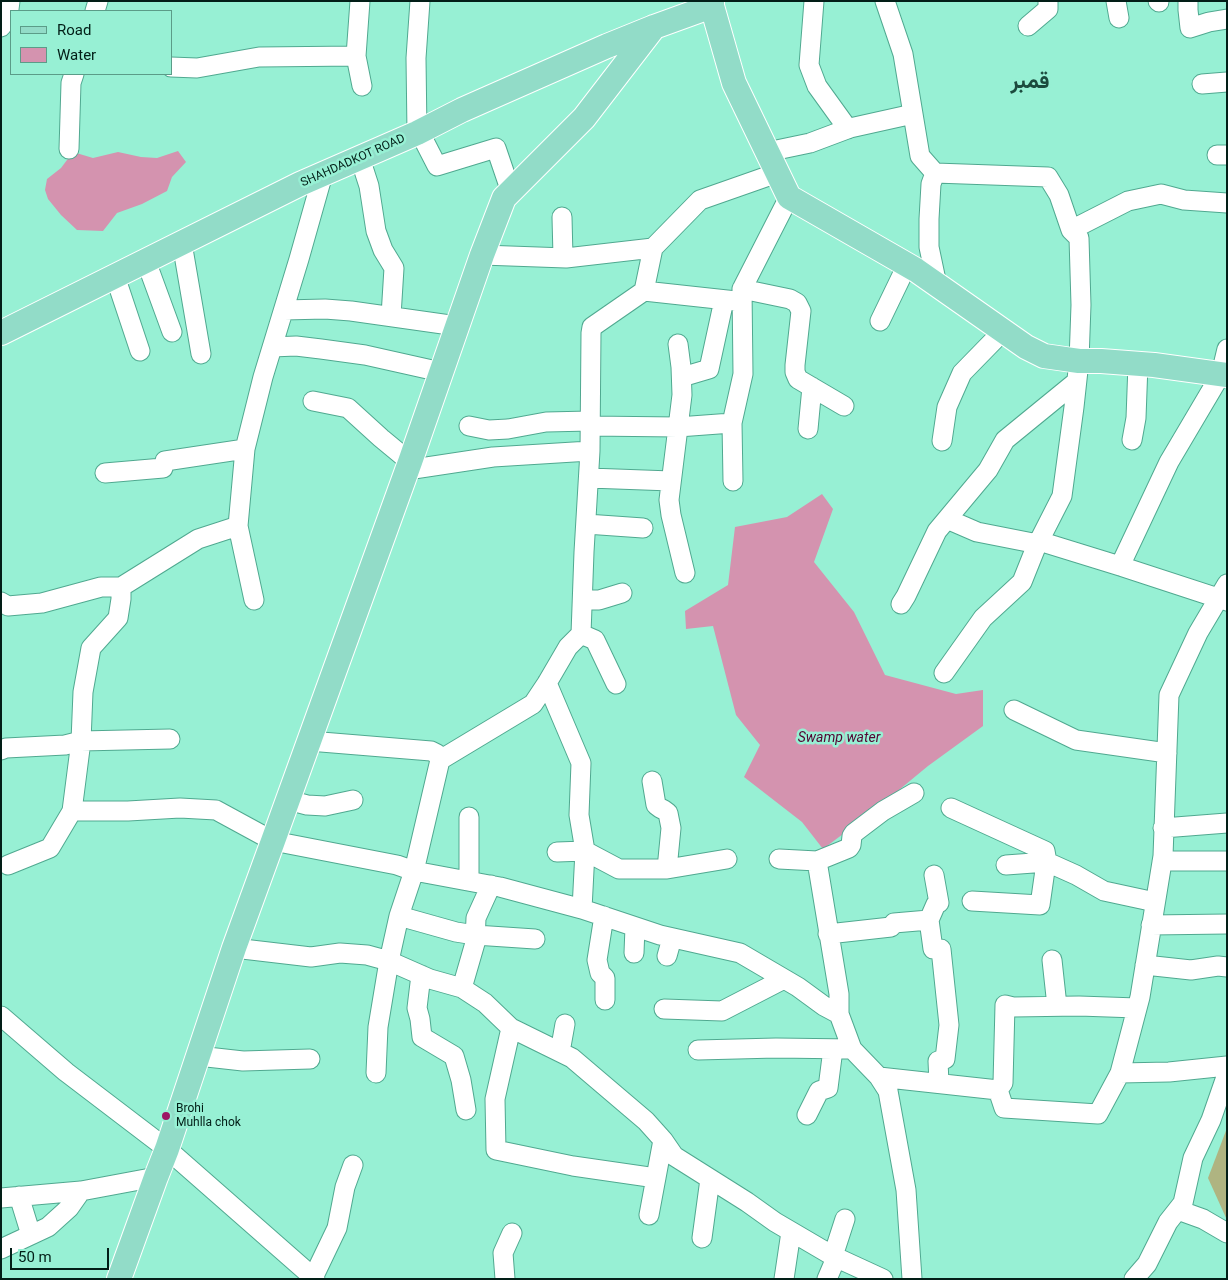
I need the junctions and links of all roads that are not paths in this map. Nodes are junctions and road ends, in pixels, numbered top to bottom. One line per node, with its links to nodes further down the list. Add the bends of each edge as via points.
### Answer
1 (10, 1): 11 (street, via 8,17)
2 (360, 1): 13 (street)
3 (420, 1): 21 (street, via 416,58)
4 (814, 1): 20 (street, via 809,65 817,86)
5 (885, 1): 19 (street, via 903,54)
6 (1048, 1): 10 (street, via 1048,9)
7 (1188, 1): 9 (street, via 1190,28)
8 (712, 3): 12 (main road, SHAHDADKOT ROAD); 23 (main road, via 734,83)
9 (1227, 19)
10 (1028, 26)
11 (1, 27)
12 (654, 27): 21 (main road, SHAHDADKOT ROAD); 28 (main road, via 584,118)
13 (356, 56): 14 (street, via 259,57 198,68); 18 (street)
14 (172, 67)
15 (74, 75): 22 (street)
16 (1227, 82): 17 (street)
17 (1202, 84)
18 (362, 86)
19 (913, 114): 20 (street); 25 (street, via 920,156)
20 (848, 129): 23 (street, via 810,143)
21 (418, 132): 24 (main road, SHAHDADKOT ROAD); 28 (street, via 438,166 496,148)
22 (69, 149)
23 (767, 152): 27 (main road)
24 (360, 158): 26 (main road, SHAHDADKOT ROAD); 44 (street, via 369,186 376,231 394,268)
25 (935, 173): 32 (street, via 1048,177 1060,195); 40 (street, via 931,184 929,228)
26 (323, 174): 33 (main road, SHAHDADKOT ROAD); 43 (street)
27 (777, 174): 29 (main road); 34 (street, via 700,200)
28 (511, 192): 35 (main road, via 504,198)
29 (789, 197): 38 (main road); 42 (street)
30 (1227, 203): 32 (street, via 1184,200 1161,194 1128,201)
31 (562, 218): 36 (street)
32 (1070, 230): 56 (street, via 1079,238 1081,305)
33 (182, 243): 37 (main road, SHAHDADKOT ROAD); 54 (street)
34 (653, 248): 36 (street); 41 (street)
35 (482, 255): 36 (street); 46 (main road)
36 (563, 258)
37 (146, 261): 39 (main road, SHAHDADKOT ROAD); 48 (street)
38 (907, 265): 40 (main road); 45 (street)
39 (115, 276): 49 (main road, SHAHDADKOT ROAD); 53 (street)
40 (937, 285): 47 (main road)
41 (644, 291): 42 (street); 63 (street, via 592,327)
42 (736, 297): 59 (street, via 709,369); 60 (street, via 790,299 797,303 801,311 795,372 798,379); 64 (street, via 742,374)
43 (284, 310): 44 (street, via 325,309); 51 (street)
44 (391, 316): 46 (street)
45 (880, 321)
46 (457, 326): 57 (main road)
47 (1003, 331): 56 (main road, via 1026,347); 69 (street, via 962,374 947,407)
48 (172, 332)
49 (1, 333)
50 (678, 344): 59 (street)
51 (272, 347): 57 (street, via 321,348); 70 (street)
52 (1227, 349): 58 (street)
53 (140, 351)
54 (201, 354)
55 (1138, 364): 56 (main road); 58 (main road); 68 (street)
56 (1078, 371): 77 (street, via 1005,440 988,470); 81 (street, via 1062,496)
57 (441, 372): 72 (main road)
58 (1224, 375): 82 (street, via 1169,462)
59 (682, 377): 66 (street)
60 (812, 387): 62 (street); 67 (street)
61 (313, 400): 72 (street, via 348,408)
62 (844, 406)
63 (590, 423): 65 (street, via 546,422 489,430); 66 (street); 71 (street)
64 (732, 423): 66 (street); 76 (street)
65 (469, 426)
66 (678, 427): 75 (street)
67 (808, 429)
68 (1132, 440)
69 (942, 441)
70 (245, 449): 73 (street, via 165,461 163,468); 79 (street)
71 (590, 451): 72 (street); 74 (street)
72 (408, 466): 98 (main road)
73 (105, 473)
74 (589, 478): 75 (street); 78 (street)
75 (671, 481): 83 (street, via 671,515)
76 (733, 481)
77 (947, 519): 81 (street, via 977,532); 90 (street, via 937,531)
78 (586, 524): 80 (street); 88 (street)
79 (238, 526): 84 (street, via 198,539); 87 (street)
80 (643, 528)
81 (1039, 542): 82 (street); 92 (street, via 1022,582 983,618)
82 (1120, 566): 86 (street)
83 (685, 573)
84 (121, 587): 89 (street, via 101,587 42,603 8,606); 97 (street, via 118,618 91,648 83,692)
85 (622, 593): 88 (street, via 599,600)
86 (1224, 595): 100 (street, via 1198,633 1169,694)
87 (254, 600)
88 (582, 600): 91 (street)
89 (1, 602)
90 (901, 604)
91 (581, 634): 93 (street, via 568,647); 94 (street, via 595,640)
92 (944, 673)
93 (547, 683): 101 (street, via 533,704); 112 (street, via 580,763 579,815)
94 (616, 684)
95 (1014, 710): 100 (street, via 1076,740)
96 (170, 739): 97 (street)
97 (81, 741): 99 (street); 107 (street)
98 (309, 741): 101 (street, via 431,751); 104 (main road)
99 (1, 750)
100 (1166, 753): 110 (street)
101 (440, 760): 123 (street)
102 (652, 781): 122 (street, via 656,804 668,813 671,828)
103 (914, 793): 118 (street, via 854,832 849,848)
104 (288, 800): 105 (street, via 325,806); 111 (main road)
105 (353, 800)
106 (951, 808): 119 (street, via 1045,852)
107 (72, 811): 111 (street, via 216,810); 120 (street, via 50,848)
108 (469, 816): 125 (street)
109 (1227, 823): 110 (street)
110 (1164, 828): 116 (street)
111 (273, 841): 123 (street, via 397,865); 139 (main road)
112 (585, 851): 113 (street); 122 (street, via 619,869); 129 (street)
113 (557, 852)
114 (727, 859): 122 (street)
115 (779, 859): 118 (street)
116 (1162, 861): 117 (street); 128 (street)
117 (1227, 861)
118 (817, 862): 136 (street)
119 (1047, 862): 121 (street); 127 (street, via 1040,905); 128 (street, via 1104,891)
120 (8, 865)
121 (1006, 865)
122 (667, 868)
123 (414, 872): 125 (street); 130 (street)
124 (934, 875): 132 (street, via 939,903)
125 (469, 881): 126 (street)
126 (491, 885): 129 (street); 137 (street, via 476,918)
127 (972, 901)
128 (1155, 902): 134 (street)
129 (582, 908): 131 (street)
130 (399, 916): 137 (street); 142 (street)
131 (604, 916): 135 (street); 148 (street, via 597,960 600,973 605,978)
132 (929, 920): 136 (street); 167 (street, via 933,949 941,949 949,1025 945,1059 938,1061)
133 (1227, 924): 134 (street)
134 (1151, 925): 143 (street)
135 (635, 927): 140 (street); 146 (street, via 660,935 669,947 740,953)
136 (828, 934): 152 (street, via 839,994)
137 (475, 935): 138 (street); 147 (street)
138 (535, 939)
139 (234, 948): 142 (street, via 310,956 366,955); 160 (main road)
140 (634, 953)
141 (1052, 960): 149 (street)
142 (389, 961): 145 (street); 163 (street, via 378,1027)
143 (1145, 965): 144 (street, via 1191,970); 150 (street)
144 (1227, 967)
145 (421, 975): 147 (street); 169 (street, via 417,1008 422,1037 454,1056)
146 (784, 979): 151 (street, via 722,1011); 152 (street)
147 (462, 988): 155 (street)
148 (605, 1000)
149 (1056, 1006): 150 (street); 168 (street, via 1005,1005 1003,1083)
150 (1137, 1008): 164 (street)
151 (664, 1009)
152 (839, 1014): 157 (street)
153 (4, 1022): 172 (street)
154 (565, 1024): 159 (street)
155 (511, 1028): 159 (street); 175 (street, via 495,1099 496,1150)
156 (833, 1049): 157 (street); 158 (street); 170 (street, via 828,1088 819,1091)
157 (852, 1049): 166 (street)
158 (698, 1050)
159 (560, 1052): 171 (street, via 572,1058 624,1102)
160 (198, 1056): 161 (street, via 243,1061); 172 (main road)
161 (310, 1058)
162 (1227, 1066): 164 (street)
163 (376, 1073)
164 (1120, 1073): 168 (street, via 1098,1114 1004,1108)
165 (1227, 1074): 179 (street, via 1193,1158 1183,1202)
166 (879, 1077): 167 (street); 195 (street, via 888,1091 906,1190)
167 (939, 1083): 168 (street)
168 (998, 1090)
169 (466, 1110)
170 (807, 1115)
171 (663, 1140): 175 (street); 176 (street, via 674,1156)
172 (167, 1149): 174 (main road); 189 (street)
173 (353, 1164): 189 (street, via 338,1228)
174 (156, 1177): 177 (street); 190 (main road)
175 (656, 1178): 180 (street)
176 (710, 1178): 183 (street); 186 (street)
177 (81, 1191): 178 (street); 185 (street, via 69,1208 48,1227)
178 (9, 1194): 185 (street)
179 (1178, 1210): 184 (street); 196 (street, via 1168,1222 1147,1264)
180 (649, 1215)
181 (845, 1219): 188 (street)
182 (512, 1232): 191 (street, via 503,1253)
183 (791, 1232): 188 (street); 192 (street)
184 (1227, 1233)
185 (31, 1235): 187 (street)
186 (702, 1238)
187 (1, 1249)
188 (834, 1257): 193 (street); 194 (street)
189 (314, 1278)
190 (119, 1279)
191 (505, 1279)
192 (784, 1279)
193 (827, 1279)
194 (883, 1279)
195 (912, 1279)
196 (1134, 1279)

